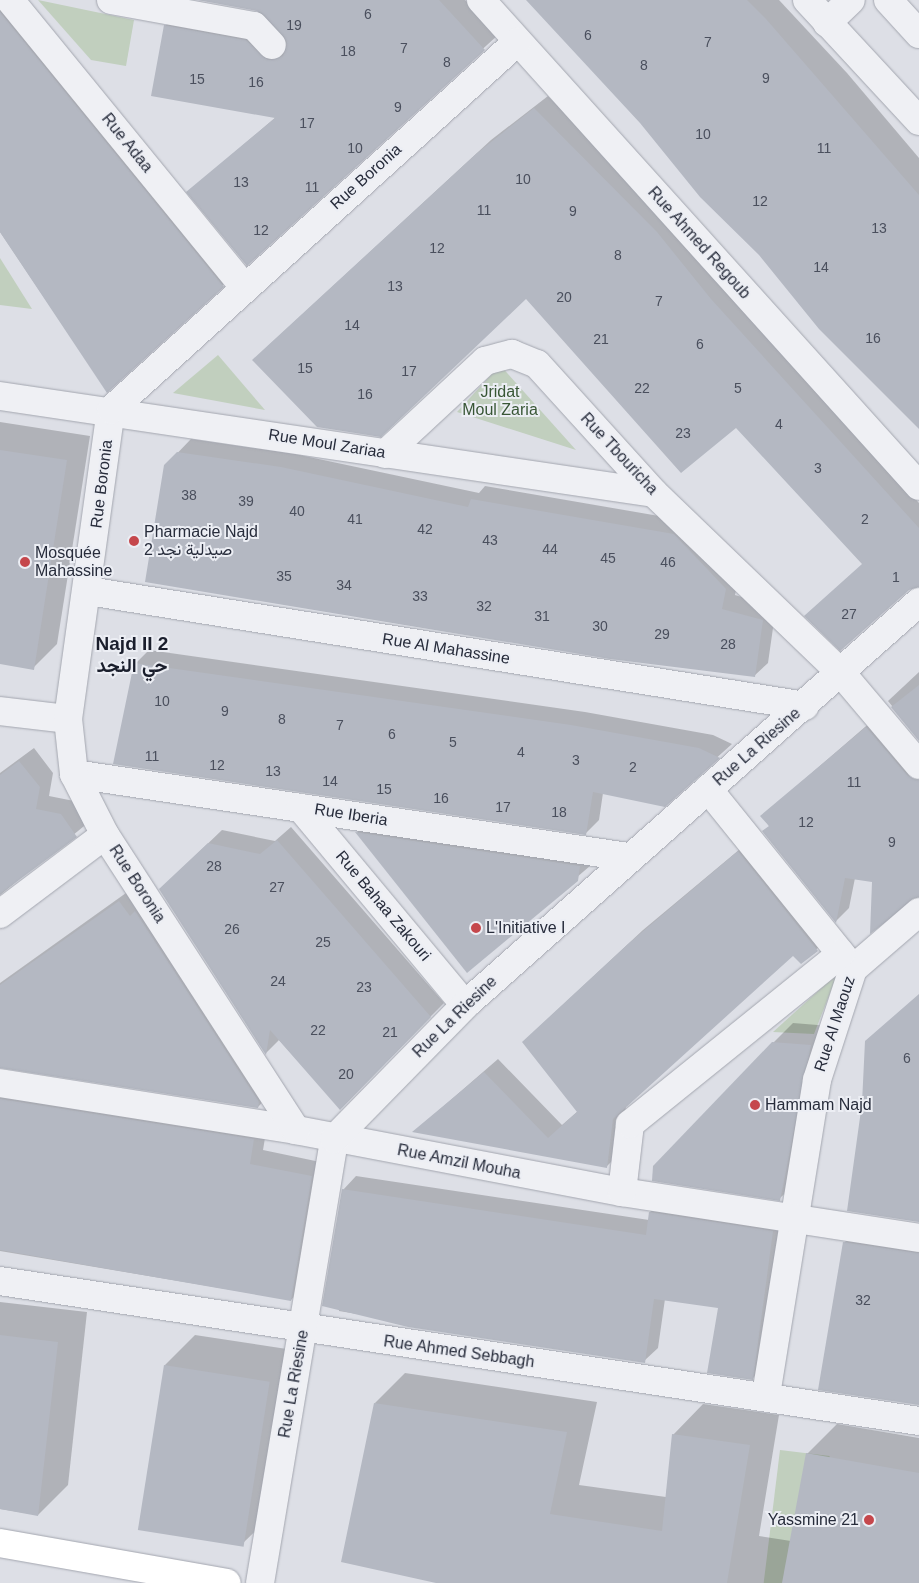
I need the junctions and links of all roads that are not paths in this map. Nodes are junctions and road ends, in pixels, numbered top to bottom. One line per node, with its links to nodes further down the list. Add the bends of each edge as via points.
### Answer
1 (10, 0): 12 (street, Rue Adaa)
2 (111, 0): 10 (street, via 254,26)
3 (481, 0): 9 (street, Rue Ahmed Regoub)
4 (807, 0): 7 (street)
5 (851, 0): 7 (street)
6 (888, 0): 8 (street)
7 (827, 23): 11 (street)
8 (919, 34)
9 (517, 42): 12 (street, Rue Boronia); 16 (street, Rue Ahmed Regoub)
10 (272, 45)
11 (919, 121)
12 (243, 286): 14 (street, Rue Boronia)
13 (0, 396): 14 (street, Rue Moul Zariaa)
14 (111, 410): 15 (street, Rue Moul Zariaa); 18 (street, Rue Boronia)
15 (385, 454): 17 (street, Rue Moul Zariaa); 17 (street, Rue Tbouricha, via 485,361 512,354 537,364)
16 (919, 486)
17 (654, 493): 20 (street, Rue Tbouricha)
18 (88, 591): 21 (street, Rue Al Mahassine); 23 (street, Rue Boronia)
19 (919, 602): 20 (street, Rue La Riesine)
20 (842, 674): 21 (street, Rue La Riesine); 24 (street, Rue Tbouricha)
21 (805, 706): 26 (street, Rue La Riesine)
22 (0, 711): 23 (street)
23 (68, 719): 25 (street, Rue Boronia)
24 (919, 765)
25 (74, 774): 27 (street, Rue Iberia); 28 (street, Rue Boronia)
26 (708, 789): 29 (street, Rue La Riesine); 32 (street, Rue Al Maouz)
27 (301, 808): 29 (street, Rue Iberia); 33 (street, Rue Bahaa Zakouri)
28 (105, 834): 31 (street); 35 (street, Rue Boronia)
29 (628, 857): 33 (street, Rue La Riesine)
30 (919, 912): 32 (street)
31 (0, 914)
32 (847, 961): 37 (street, via 630,1124); 38 (street, Rue Al Maouz, via 817,1080)
33 (466, 1005): 36 (street, Rue La Riesine)
34 (0, 1084): 35 (street, Rue Amzil Mouha)
35 (296, 1130): 36 (street, Rue Amzil Mouha)
36 (334, 1139): 37 (street, Rue Amzil Mouha); 41 (street, Rue La Riesine)
37 (622, 1192): 38 (street, Rue Amzil Mouha)
38 (792, 1220): 39 (street, Rue Amzil Mouha); 42 (street, Rue Al Maouz)
39 (919, 1238)
40 (0, 1281): 41 (street, Rue Ahmed Sebbagh)
41 (303, 1329): 42 (street, Rue Ahmed Sebbagh); 46 (street, Rue La Riesine)
42 (766, 1395): 43 (street, Rue Ahmed Sebbagh)
43 (919, 1421)
44 (0, 1543): 45 (main road)
45 (227, 1583)
46 (260, 1583)

